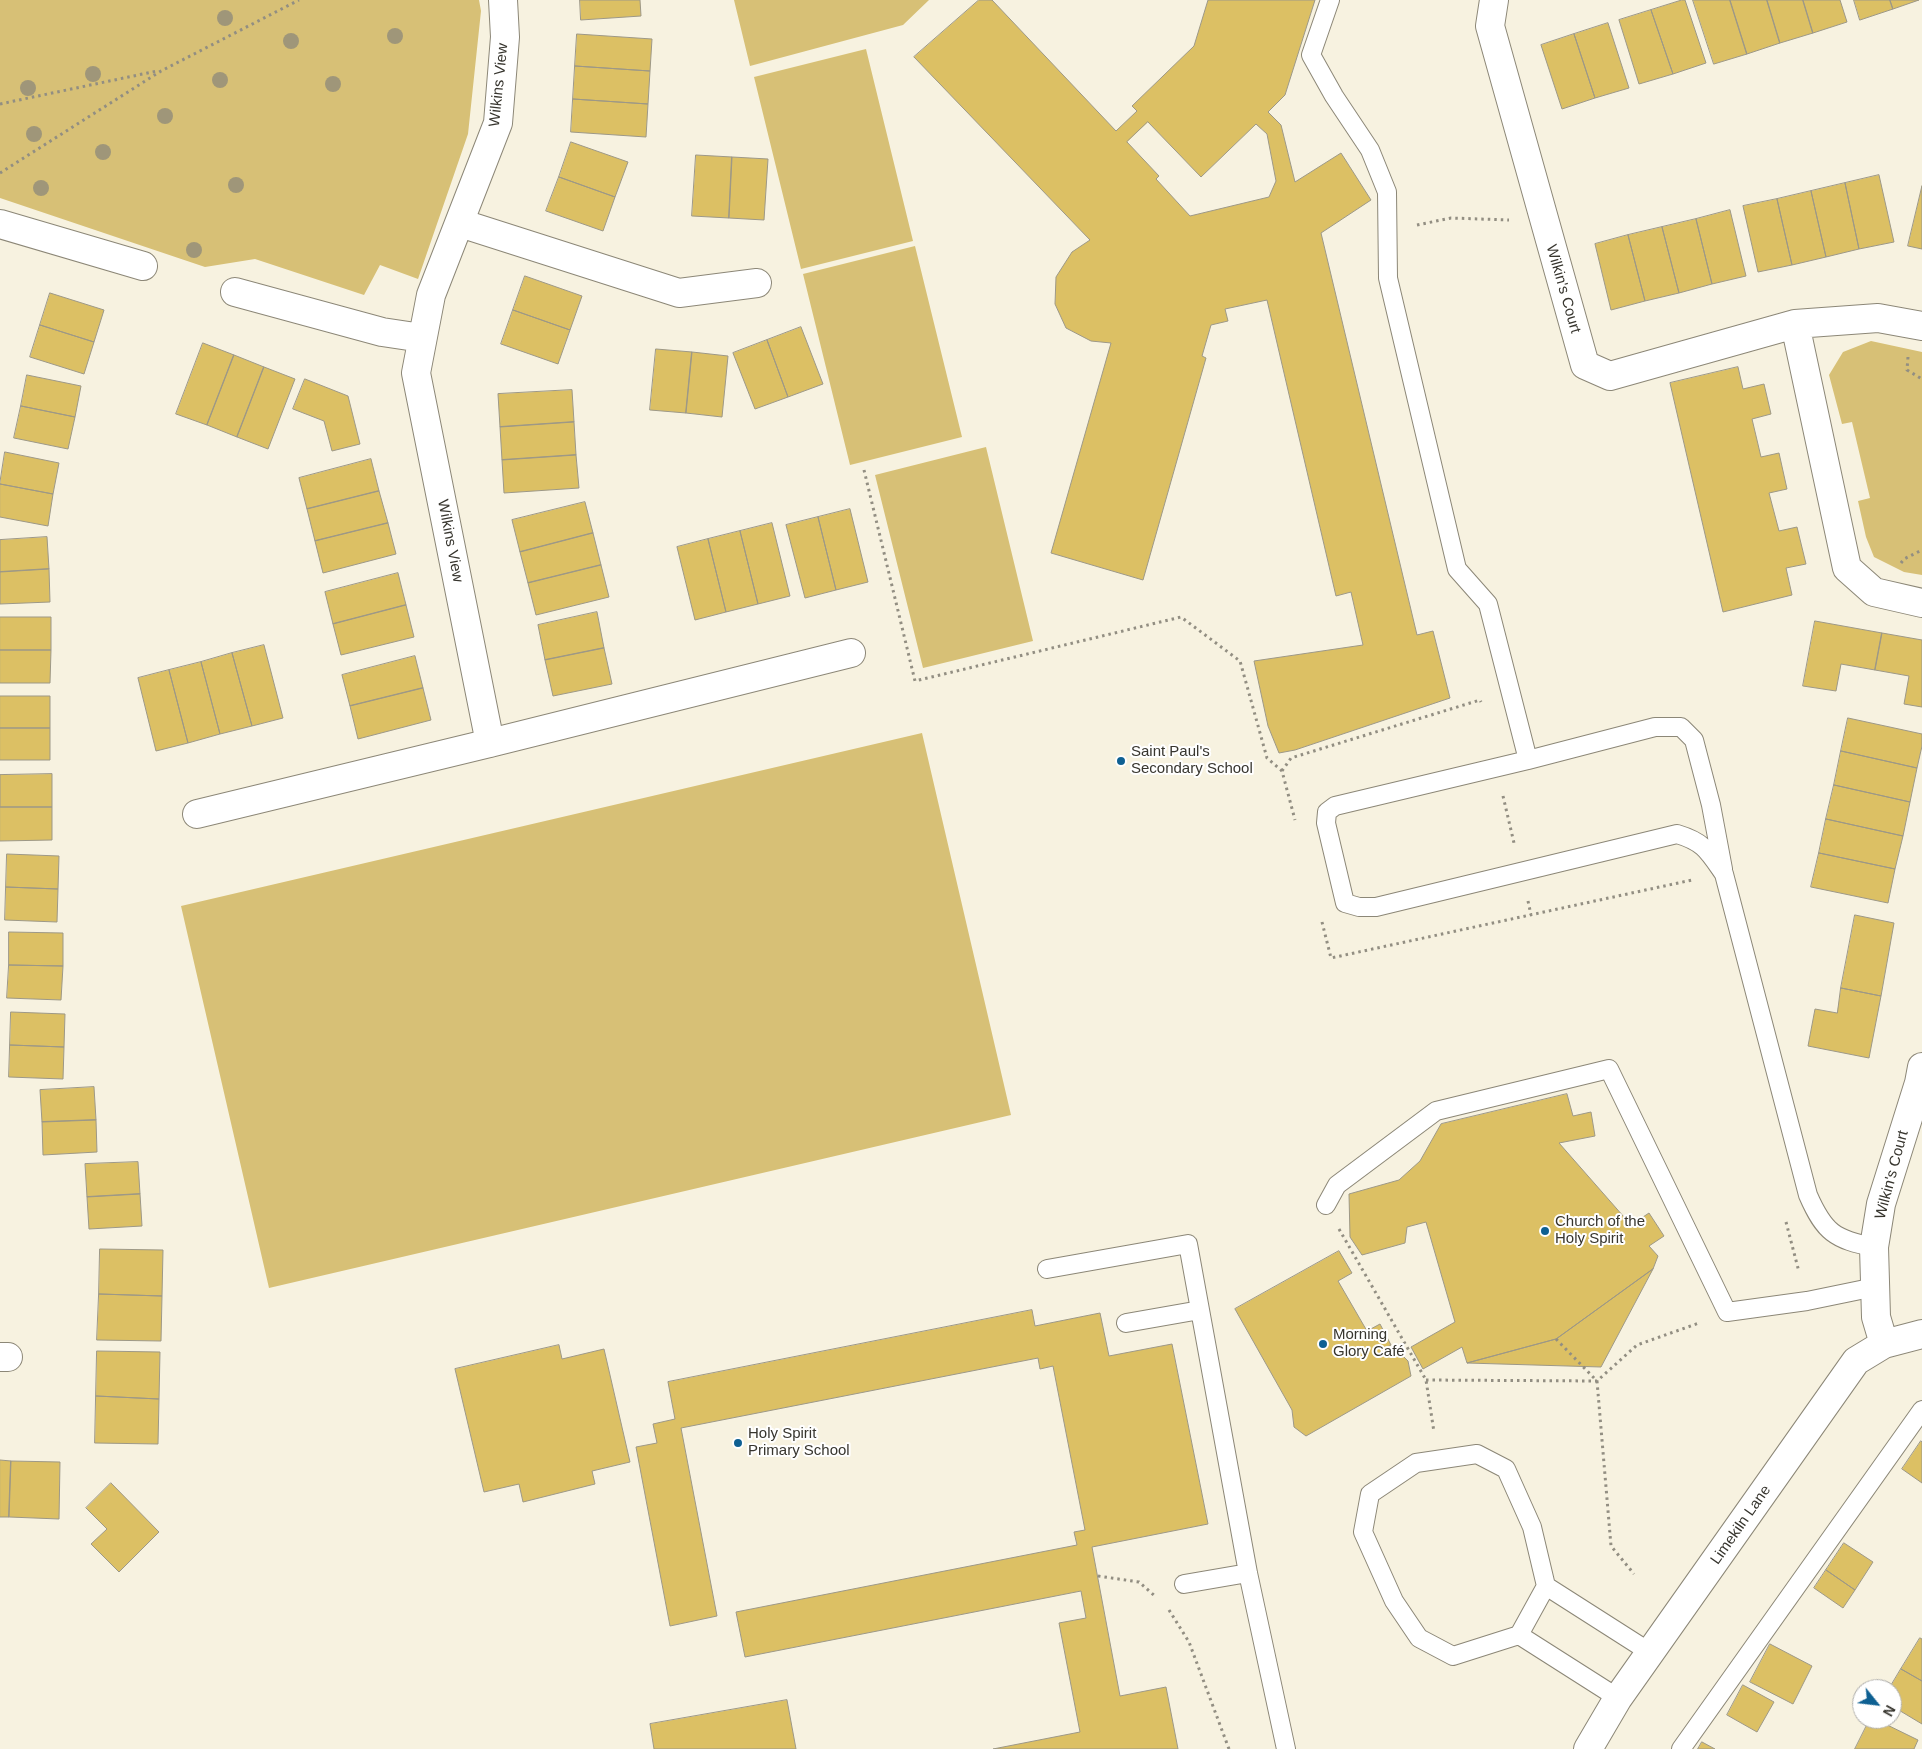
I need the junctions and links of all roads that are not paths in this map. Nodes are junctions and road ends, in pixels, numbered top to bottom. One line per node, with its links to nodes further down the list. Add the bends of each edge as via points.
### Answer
1 (503, 0): 4 (street, Wilkins View, via 505,37 498,123)
2 (1330, 0): 15 (lane, via 1311,55 1370,150 1387,192 1388,278 1457,569 1488,604)
3 (1494, 0): 9 (street, Wilkin's Court, via 1490,26 1585,365 1610,376)
4 (460, 223): 7 (street, via 679,293); 11 (street, Wilkins View, via 431,295)
5 (0, 224): 6 (street)
6 (143, 266)
7 (757, 283)
8 (235, 292): 11 (street, via 382,332)
9 (1795, 324): 10 (street, Wilkin's Court, via 1878,318); 12 (street, via 1847,568 1874,592)
10 (1922, 326)
11 (422, 338): 14 (street, Wilkins View, via 416,373)
12 (1922, 603)
13 (851, 653): 14 (street)
14 (490, 743): 16 (street)
15 (1528, 760): 17 (lane, via 1655,727 1680,727 1694,740); 17 (lane, via 1335,806 1327,812 1326,822 1345,903 1376,907 1676,834 1692,838 1704,846)
16 (197, 814)
17 (1724, 874): 20 (lane, via 1808,1195 1818,1218 1835,1236)
18 (1922, 1066): 20 (street, Wilkin's Court, via 1881,1204)
19 (1326, 1205): 22 (lane, via 1337,1185 1436,1111 1609,1069 1728,1312)
20 (1874, 1247): 22 (street, Wilkin's Court)
21 (1047, 1269): 23 (lane, via 1188,1244)
22 (1875, 1287): 26 (street, Wilkin's Court, via 1876,1317)
23 (1200, 1310): 24 (lane); 28 (lane)
24 (1126, 1324)
25 (1922, 1334): 26 (street, Limekiln Lane)
26 (1884, 1344): 32 (street, Limekiln Lane, via 1856,1361)
27 (1922, 1410): 36 (lane)
28 (1248, 1573): 29 (lane); 34 (lane)
29 (1184, 1584)
30 (1546, 1586): 31 (lane); 31 (lane, via 1532,1527 1506,1469 1477,1454 1416,1463 1370,1494 1363,1532 1394,1601 1419,1638 1453,1656); 32 (lane)
31 (1519, 1635): 33 (lane)
32 (1651, 1653): 33 (street, Limekiln Lane)
33 (1618, 1698): 35 (street, Limekiln Lane)
34 (1286, 1749)
35 (1588, 1749)
36 (1681, 1749)

